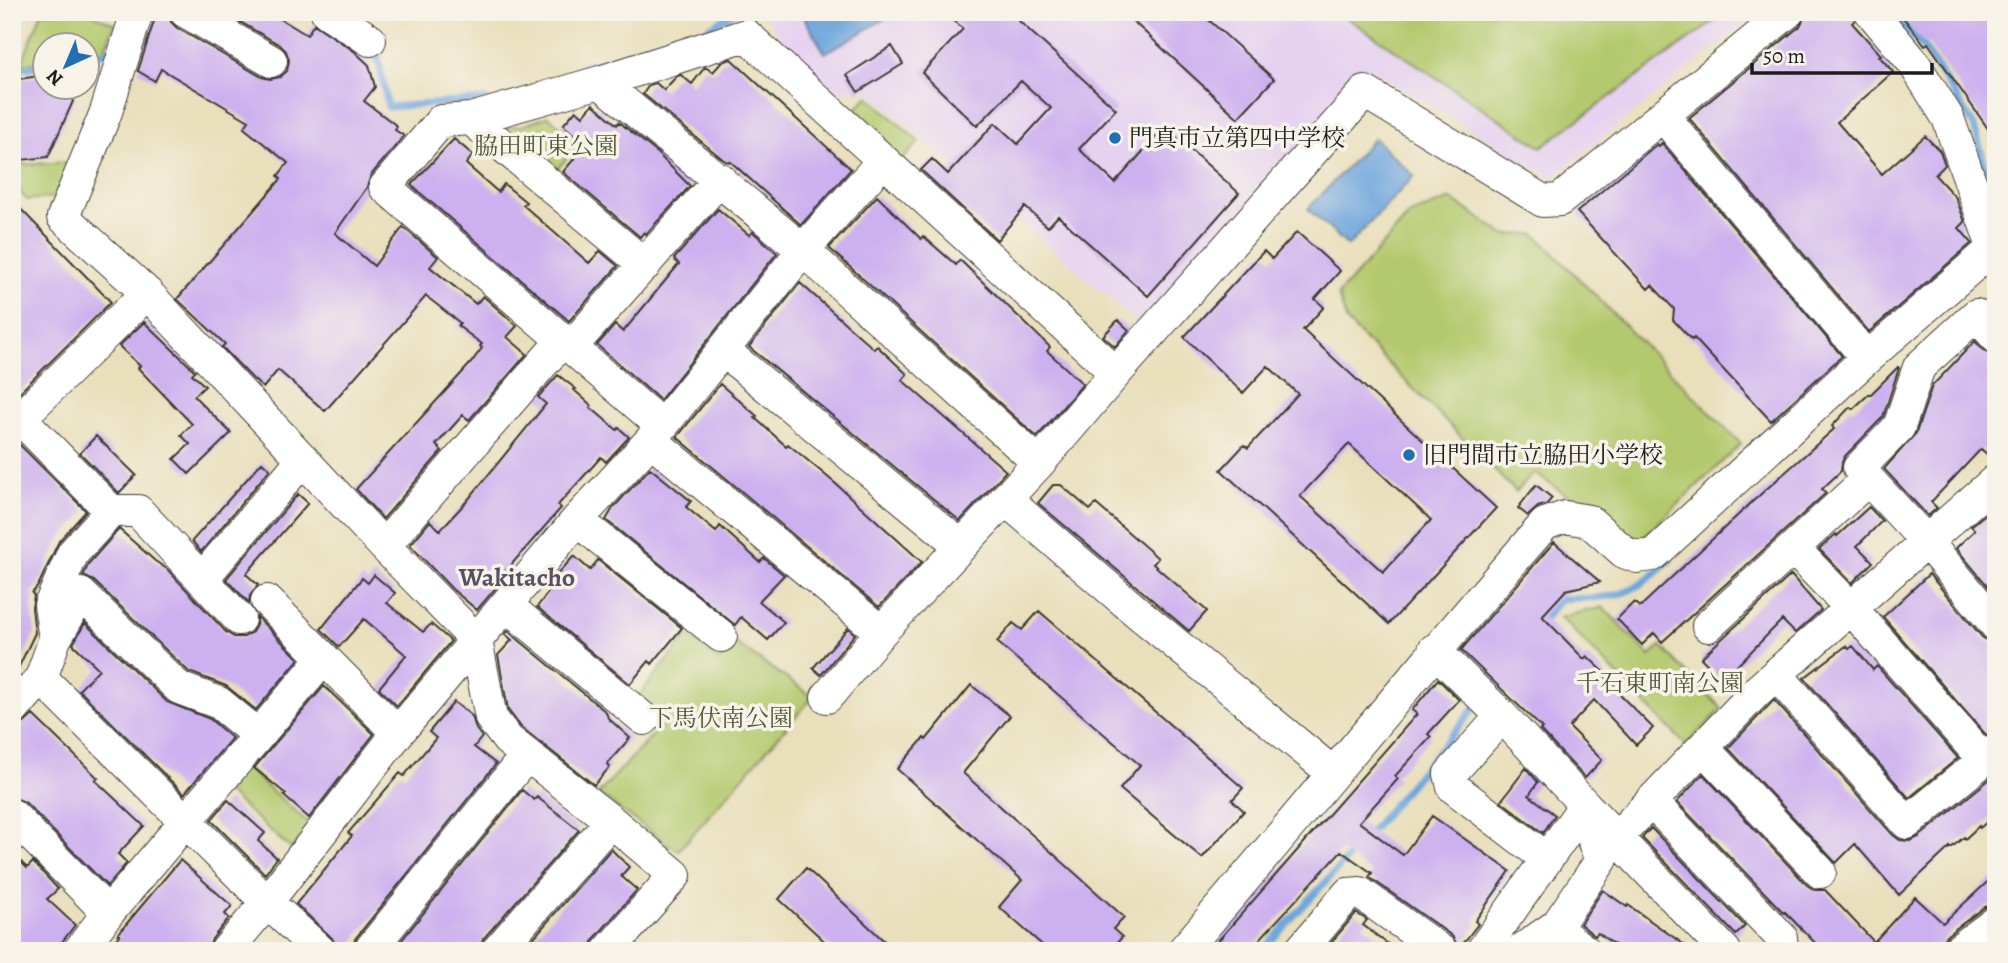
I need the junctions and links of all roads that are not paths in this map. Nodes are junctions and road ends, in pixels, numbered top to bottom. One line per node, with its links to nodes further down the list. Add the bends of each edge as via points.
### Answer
1 (137, 12): 17 (street, via 106,112 63,217)
2 (186, 12): 8 (street)
3 (327, 12): 7 (street)
4 (1788, 12): 10 (street)
5 (1871, 12): 14 (street, via 1913,62 1948,118)
6 (743, 24): 9 (street); 12 (street)
7 (370, 40)
8 (271, 61)
9 (600, 82): 11 (street); 13 (street)
10 (1664, 117): 21 (street); 22 (street, via 1560,200 1543,201 1365,92)
11 (471, 119): 16 (street); 19 (street, via 441,121 385,187)
12 (882, 162): 15 (street); 22 (street)
13 (720, 179): 15 (street); 16 (street)
14 (1995, 246): 21 (street)
15 (803, 250): 20 (street); 26 (street)
16 (645, 265): 19 (street)
17 (147, 293): 23 (street); 25 (street)
18 (1996, 337): 27 (street, via 1976,315 1919,367 1899,427 1859,468)
19 (567, 343): 24 (street); 33 (street)
20 (724, 351): 24 (street); 34 (street)
21 (1867, 358): 47 (street, via 1653,555 1637,558 1624,552 1589,521 1565,516 1545,524)
22 (1116, 373): 26 (street)
23 (16, 422): 30 (street)
24 (656, 432): 31 (street); 43 (street)
25 (303, 459): 33 (street); 36 (street)
26 (1040, 463): 29 (street)
27 (1868, 479): 32 (street); 35 (street)
28 (1996, 480): 32 (street)
29 (1005, 499): 34 (street); 60 (street)
30 (111, 511): 36 (street, via 138,510); 45 (street, via 73,553 50,605)
31 (577, 520): 38 (street); 44 (street)
32 (1926, 541): 39 (street); 41 (street)
33 (384, 546): 46 (street)
34 (961, 546): 43 (street)
35 (1793, 548): 39 (street); 42 (street)
36 (202, 579): 40 (street)
37 (267, 601): 48 (street)
38 (506, 605): 46 (street); 54 (street)
39 (1850, 608): 49 (street); 59 (street)
40 (239, 619)
41 (1996, 625)
42 (1708, 626)
43 (881, 632): 51 (street)
44 (721, 636)
45 (55, 639): 50 (street); 56 (street, via 81,594 179,688 219,703)
46 (476, 640): 55 (street); 58 (street, via 491,718)
47 (1434, 650): 53 (street); 60 (street)
48 (323, 659): 55 (street); 56 (street)
49 (1776, 674): 57 (street); 59 (street, via 1907,823)
50 (41, 678): 52 (street); 63 (street)
51 (827, 697)
52 (12, 710)
53 (1502, 716): 65 (street); 66 (street, via 1450,774 1454,787)
54 (644, 719)
55 (398, 733): 68 (street)
56 (258, 735): 63 (street)
57 (1703, 748): 61 (street); 67 (street)
58 (527, 755): 64 (street); 74 (street)
59 (1990, 755)
60 (1333, 773): 77 (street)
61 (1650, 801): 65 (street); 85 (street, via 1781,937)
62 (12, 815): 69 (street)
63 (186, 821): 68 (street); 69 (street)
64 (611, 821): 75 (street); 76 (street, via 675,875)
65 (1601, 822): 66 (street); 81 (street, via 1593,845 1602,859 1557,925); 84 (street)
66 (1547, 859): 80 (street)
67 (1820, 872)
68 (267, 902): 72 (street); 73 (street)
69 (108, 913): 71 (street)
70 (1996, 922): 86 (street)
71 (79, 951)
72 (226, 951)
73 (320, 951)
74 (369, 951)
75 (497, 951)
76 (608, 951)
77 (1183, 951)
78 (1300, 951): 79 (street, via 1348,894 1360,893)
79 (1441, 951)
80 (1482, 951)
81 (1520, 951)
82 (1554, 951): 83 (street, via 1565,936)
83 (1585, 951)
84 (1725, 951)
85 (1782, 951)
86 (1957, 951)

